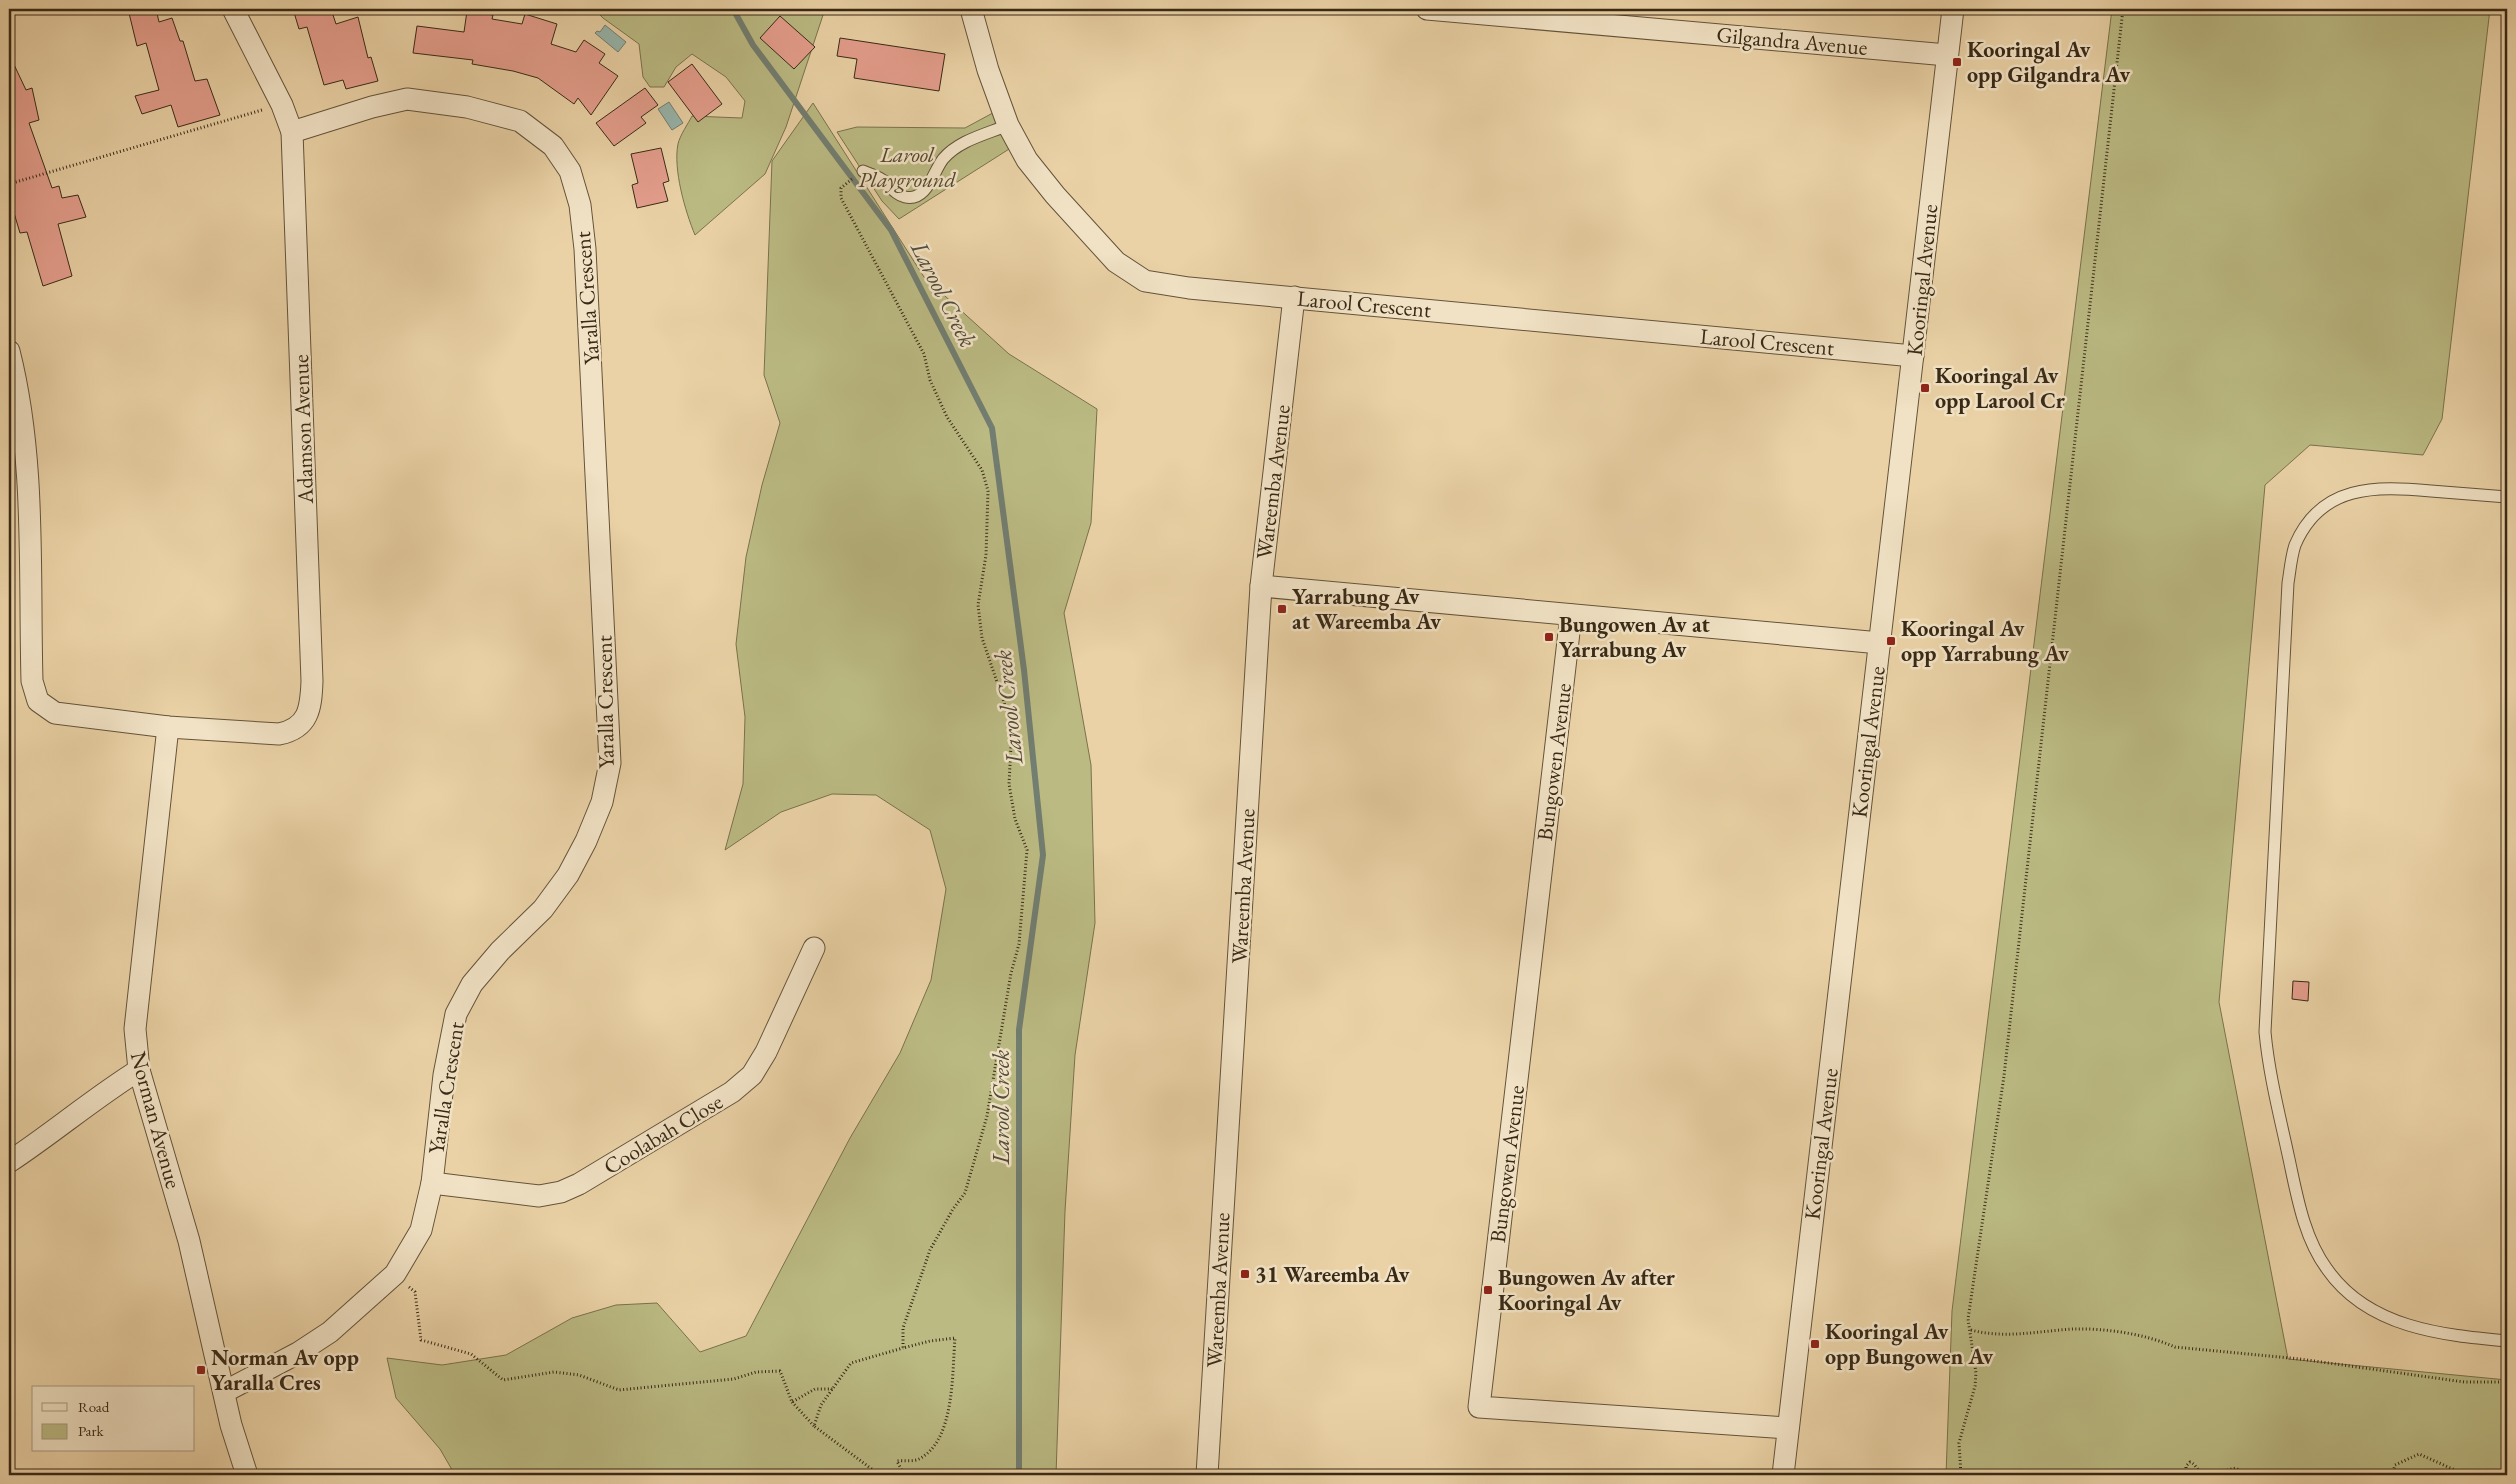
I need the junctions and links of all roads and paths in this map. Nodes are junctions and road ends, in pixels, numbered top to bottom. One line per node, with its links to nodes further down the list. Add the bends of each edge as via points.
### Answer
1 (233, 9): 7 (street, Adamson Avenue)
2 (971, 9): 8 (street, Larool Crescent)
3 (1427, 9): 6 (street, Gilgandra Avenue)
4 (1953, 9): 6 (street, Kooringal Avenue)
5 (2123, 9): 26 (path, via 2004,1076 1968,1319)
6 (1947, 55): 15 (street, Kooringal Avenue)
7 (282, 105): 9 (street, Adamson Avenue); 11 (path)
8 (1008, 125): 10 (lane, via 962,144 944,158 923,192 916,197 897,194 884,181); 13 (street, Larool Crescent, via 1027,160 1055,195 1116,262 1145,281)
9 (292, 132): 20 (street, Adamson Avenue, via 312,704 304,721 293,731 279,734); 24 (street, Yaralla Crescent, via 407,99 467,107 511,118 553,146 570,171 580,205 585,249 610,762 602,802 568,875 543,909 472,984 456,1014 444,1075)
10 (863, 171)
11 (9, 184)
12 (841, 188): 28 (path, via 841,198 924,354 930,380 947,417 982,470 988,491 986,555 978,605 982,638 1012,726 1009,784 1015,819 1027,850 1019,944 1011,973 987,1116 965,1193 930,1250 903,1328)
13 (1294, 297): 15 (street, Larool Crescent); 17 (street, Wareemba Avenue)
14 (9, 352): 20 (street, Adamson Avenue, via 16,378 27,457 32,681 38,701 54,713)
15 (1913, 356): 19 (street, Kooringal Avenue)
16 (2507, 497): 27 (lane, via 2404,488 2358,490 2330,503 2302,531 2294,547 2288,593 2265,1032 2270,1074 2298,1200 2326,1269 2360,1302 2401,1324 2432,1332)
17 (1261, 586): 18 (street); 38 (street, Wareemba Avenue)
18 (1571, 615): 19 (street); 34 (street, Bungowen Avenue, via 1479,1407)
19 (1880, 643): 34 (street, Kooringal Avenue)
20 (168, 726): 22 (street, Norman Avenue, via 135,1029)
21 (814, 948): 24 (street, Coolabah Close, via 766,1052 752,1075 732,1092 561,1192 528,1196)
22 (139, 1070): 23 (street); 31 (street, Norman Avenue, via 189,1241)
23 (9, 1162)
24 (432, 1183): 25 (street, Yaralla Crescent, via 421,1230)
25 (396, 1274): 31 (street, Yaralla Crescent, via 330,1332 298,1353); 32 (path, via 415,1292 421,1340 471,1354 503,1380 554,1372 579,1375 619,1390 734,1379 756,1372 780,1371)
26 (1970, 1330): 29 (path, via 1991,1336 2075,1329 2117,1333 2156,1339 2175,1347 2300,1359 2464,1382); 40 (path, via 1976,1373 1958,1443)
27 (2507, 1341)
28 (903, 1348): 30 (path, via 850,1363); 37 (path, via 930,1340 955,1338 948,1419 933,1450 918,1460 896,1461)
29 (2507, 1382)
30 (833, 1389): 32 (path, via 814,1389); 33 (path)
31 (224, 1392): 35 (street, Norman Avenue)
32 (792, 1402): 33 (path)
33 (814, 1426): 36 (path, via 874,1470)
34 (1788, 1428): 39 (street, Kooringal Avenue)
35 (247, 1475)
36 (875, 1475)
37 (904, 1475)
38 (1207, 1475)
39 (1783, 1475)
40 (1961, 1475)
41 (2186, 1475): 42 (path, via 2186,1466 2190,1462 2203,1473 2236,1468)
42 (2245, 1475)
43 (2392, 1475): 44 (path, via 2395,1464 2419,1454)
44 (2466, 1475)

